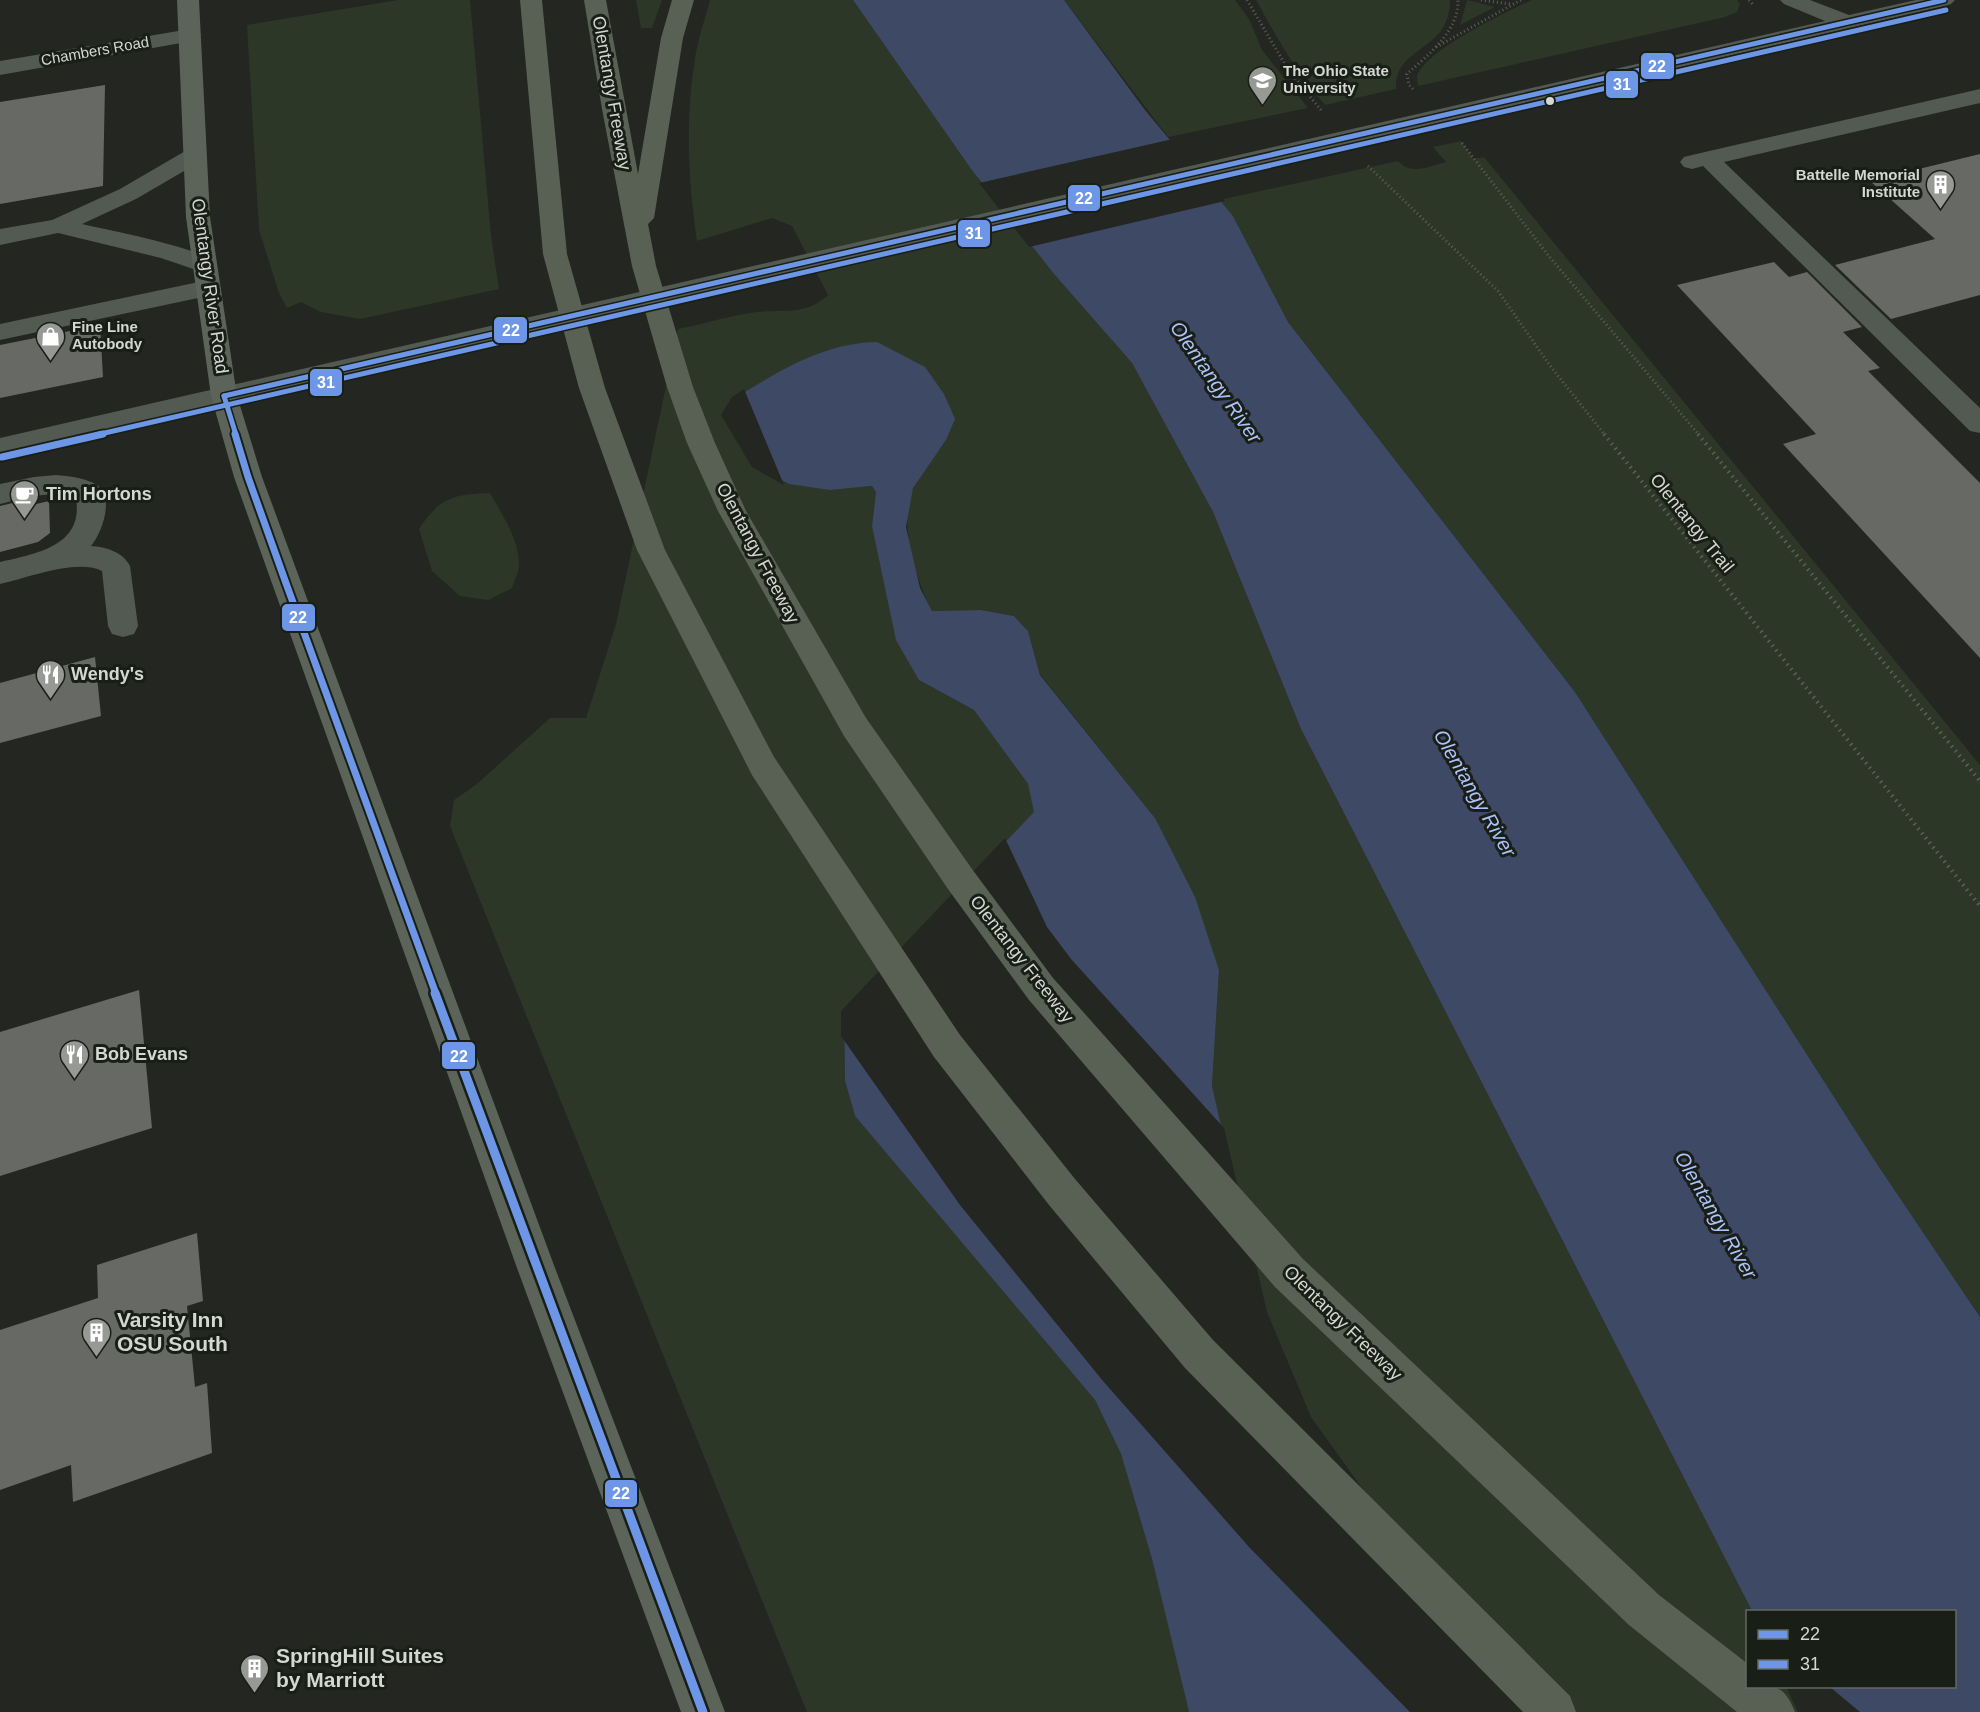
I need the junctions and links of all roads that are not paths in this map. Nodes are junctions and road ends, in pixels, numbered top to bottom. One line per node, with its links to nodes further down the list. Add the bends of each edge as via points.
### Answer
1 (188, 0): 9 (main road, Olentangy River Road)
2 (531, 0): 26 (highway, via 555,254 592,388 651,550 763,766 947,1046 1062,1192 1199,1354)
3 (595, 0): 15 (highway, Olentangy Freeway)
4 (1791, 0): 8 (street)
5 (1839, 0): 8 (street)
6 (1944, 0): 8 (street)
7 (683, 1): 15 (highway, via 672,38)
8 (1846, 22): 18 (street)
9 (190, 35): 10 (street, Chambers Road); 12 (main road, Olentangy River Road)
10 (0, 68)
11 (1980, 96): 19 (street, via 1701,160 1717,169)
12 (195, 155): 13 (street, via 128,194); 16 (main road, Olentangy River Road, via 198,217)
13 (58, 226): 14 (street); 16 (street, via 168,252)
14 (0, 237)
15 (639, 237): 27 (highway, Olentangy Freeway, via 653,301 680,387 732,511 855,728 1041,989 1289,1273 1644,1610)
16 (207, 276): 17 (street); 18 (main road, Olentangy River Road)
17 (0, 332)
18 (224, 396): 20 (street); 25 (main road, Olentangy River Road, via 283,576)
19 (1980, 424)
20 (0, 447)
21 (0, 494): 22 (street, via 55,484 89,493 93,507 84,536 71,550)
22 (50, 561): 23 (street); 24 (street, via 80,555 100,557 116,566)
23 (0, 573)
24 (123, 626)
25 (703, 1712)
26 (1554, 1712)
27 (1773, 1712)

